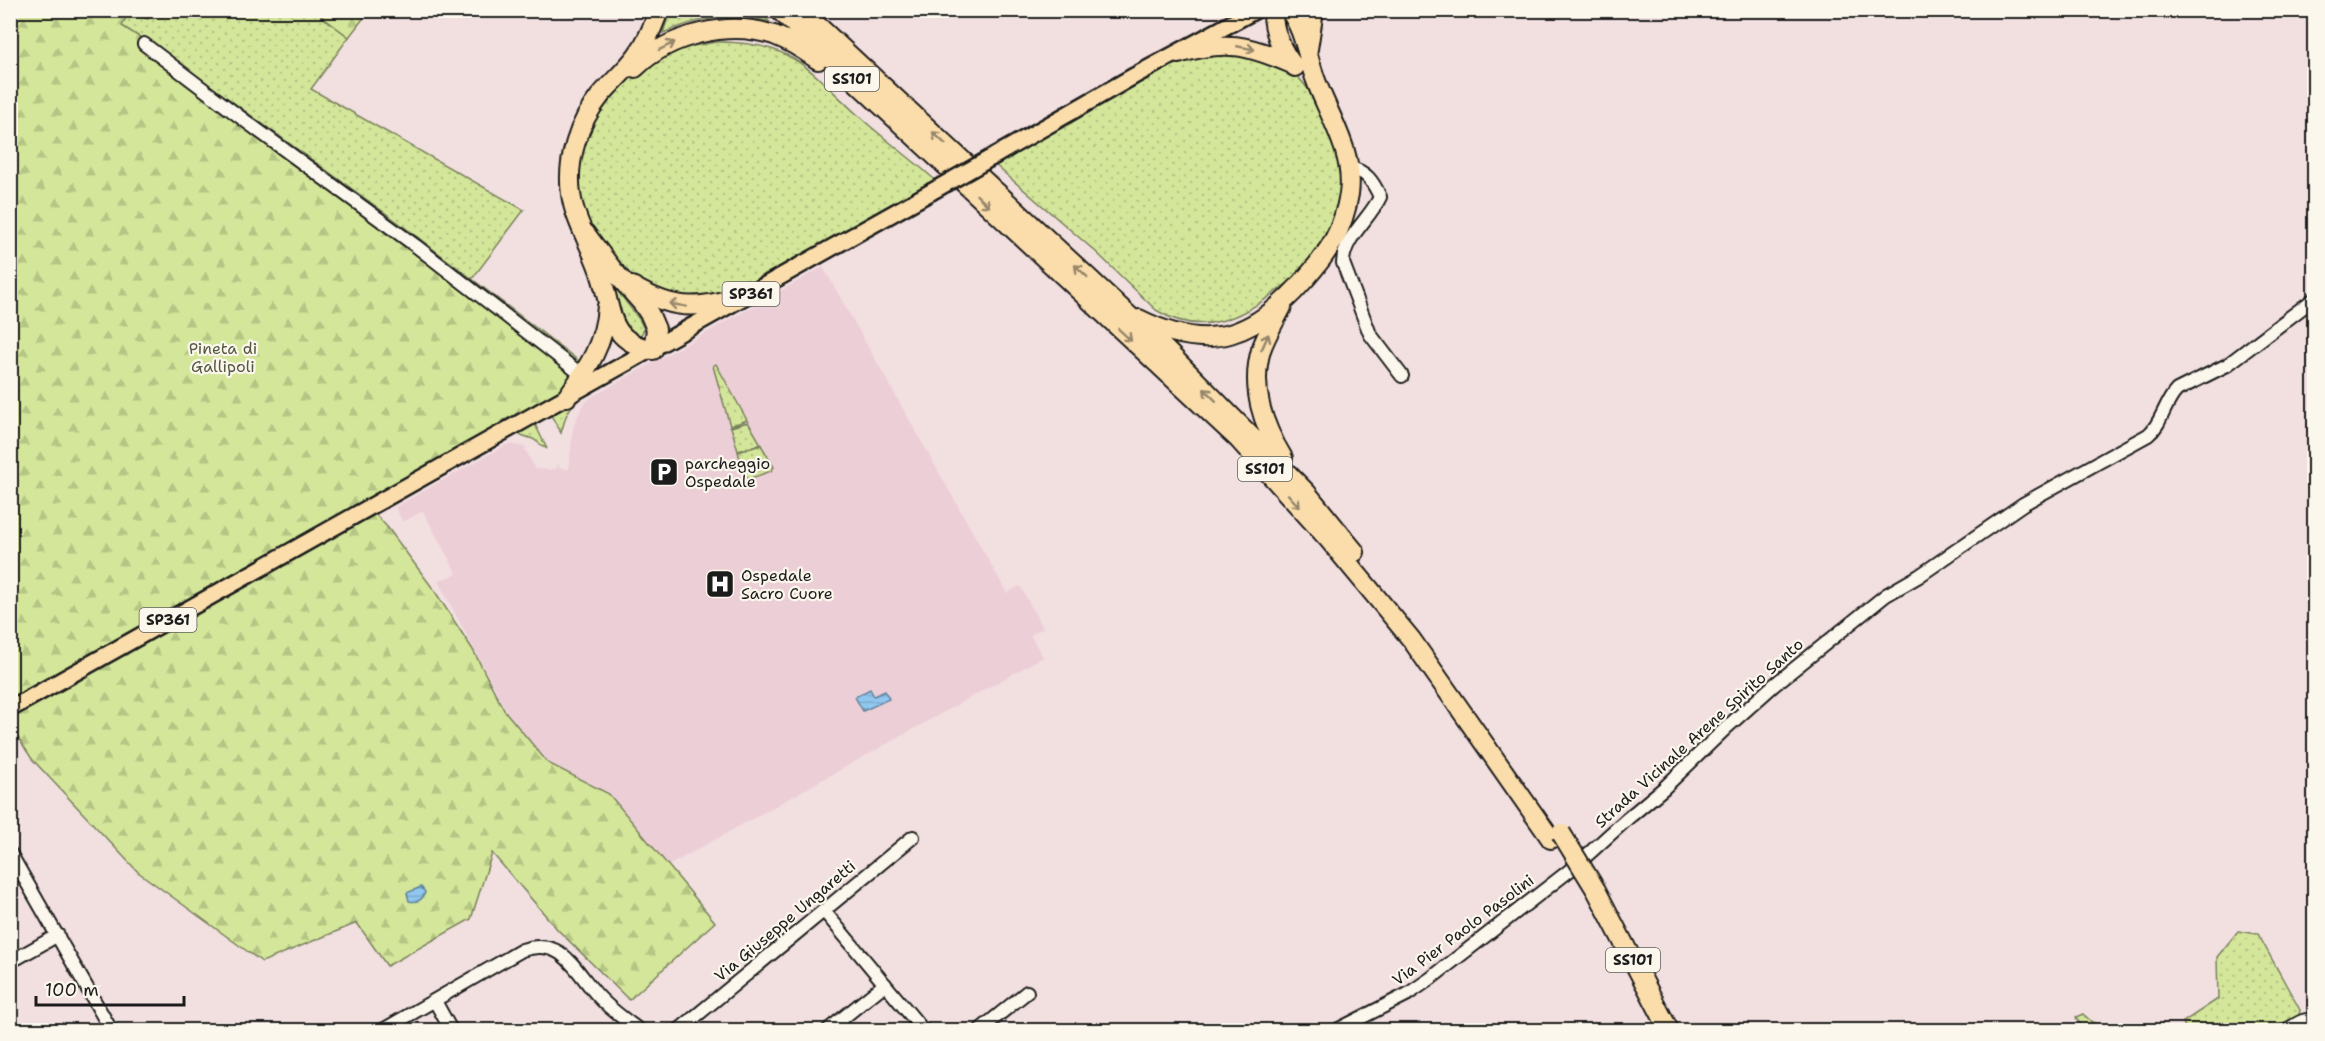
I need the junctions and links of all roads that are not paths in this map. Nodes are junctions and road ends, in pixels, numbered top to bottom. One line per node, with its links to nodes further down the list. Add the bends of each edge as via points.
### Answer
1 (658, 10): 13 (highway, via 651,33 638,54)
2 (779, 10): 14 (highway, SS101)
3 (801, 10): 22 (highway, SS101, one-way to 3)
4 (1256, 10): 10 (main road, SP361)
5 (1273, 10): 11 (highway, via 1274,26)
6 (1289, 10): 9 (highway)
7 (1314, 10): 9 (highway)
8 (144, 44): 24 (street)
9 (1308, 51): 12 (highway)
10 (1178, 54): 11 (highway, one-way to 11, via 1213,45 1243,46); 18 (main road, SP361, bridge)
11 (1292, 64): 12 (highway)
12 (1323, 101): 15 (highway, via 1343,145)
13 (591, 111): 14 (highway, one-way to 14, via 640,63 668,45 710,31 751,30 805,50 894,128); 16 (highway, via 574,143 570,178 573,205)
14 (924, 147): 29 (highway, SS101, one-way to 29, via 1246,447 1410,639)
15 (1348, 167): 21 (highway, via 1349,194 1333,246); 25 (street, via 1368,176 1380,196 1356,232 1343,263 1370,334)
16 (585, 233): 17 (highway); 19 (highway)
17 (613, 270): 18 (highway, one-way to 17, via 712,305 688,307 665,303 644,293); 23 (highway, via 653,322 656,334)
18 (755, 292): 23 (main road, SP361)
19 (607, 298): 23 (highway, via 625,340); 24 (highway, via 599,346)
20 (2314, 299): 32 (street, Strada Vicinale Arene Spirito Santo, via 2227,365 2177,390 2148,435 2023,504 1886,595 1773,685)
21 (1285, 303): 22 (highway, via 1239,332 1215,337 1185,337); 27 (highway, one-way to 21, via 1269,435 1257,393 1261,350)
22 (1124, 311): 27 (highway, SS101, one-way to 22)
23 (652, 350): 26 (main road, SP361)
24 (582, 375): 26 (highway)
25 (1402, 376)
26 (567, 397): 28 (main road, SP361)
27 (1306, 492): 29 (highway, SS101, via 1419,632)
28 (10, 709)
29 (1556, 836): 33 (highway, SS101)
30 (913, 837): 34 (street, Via Giuseppe Ungaretti)
31 (11, 853): 35 (street)
32 (1574, 867): 49 (street, Via Pier Paolo Pasolini, via 1430,979)
33 (1591, 893): 50 (highway, SS101); 51 (highway, SS101)
34 (824, 911): 37 (street); 45 (street, Via Giuseppe Ungaretti)
35 (58, 935): 36 (street); 41 (street)
36 (10, 962)
37 (885, 984): 46 (street); 47 (street)
38 (1027, 992): 48 (street)
39 (435, 1001): 42 (street); 43 (street); 44 (street, via 522,950 548,947 559,951 602,1001)
40 (2314, 1021): 52 (street, via 2302,1021)
41 (107, 1029)
42 (383, 1030)
43 (452, 1030)
44 (639, 1030)
45 (679, 1030)
46 (828, 1030)
47 (923, 1030)
48 (980, 1030)
49 (1337, 1030)
50 (1656, 1030)
51 (1669, 1030)
52 (2286, 1030)

